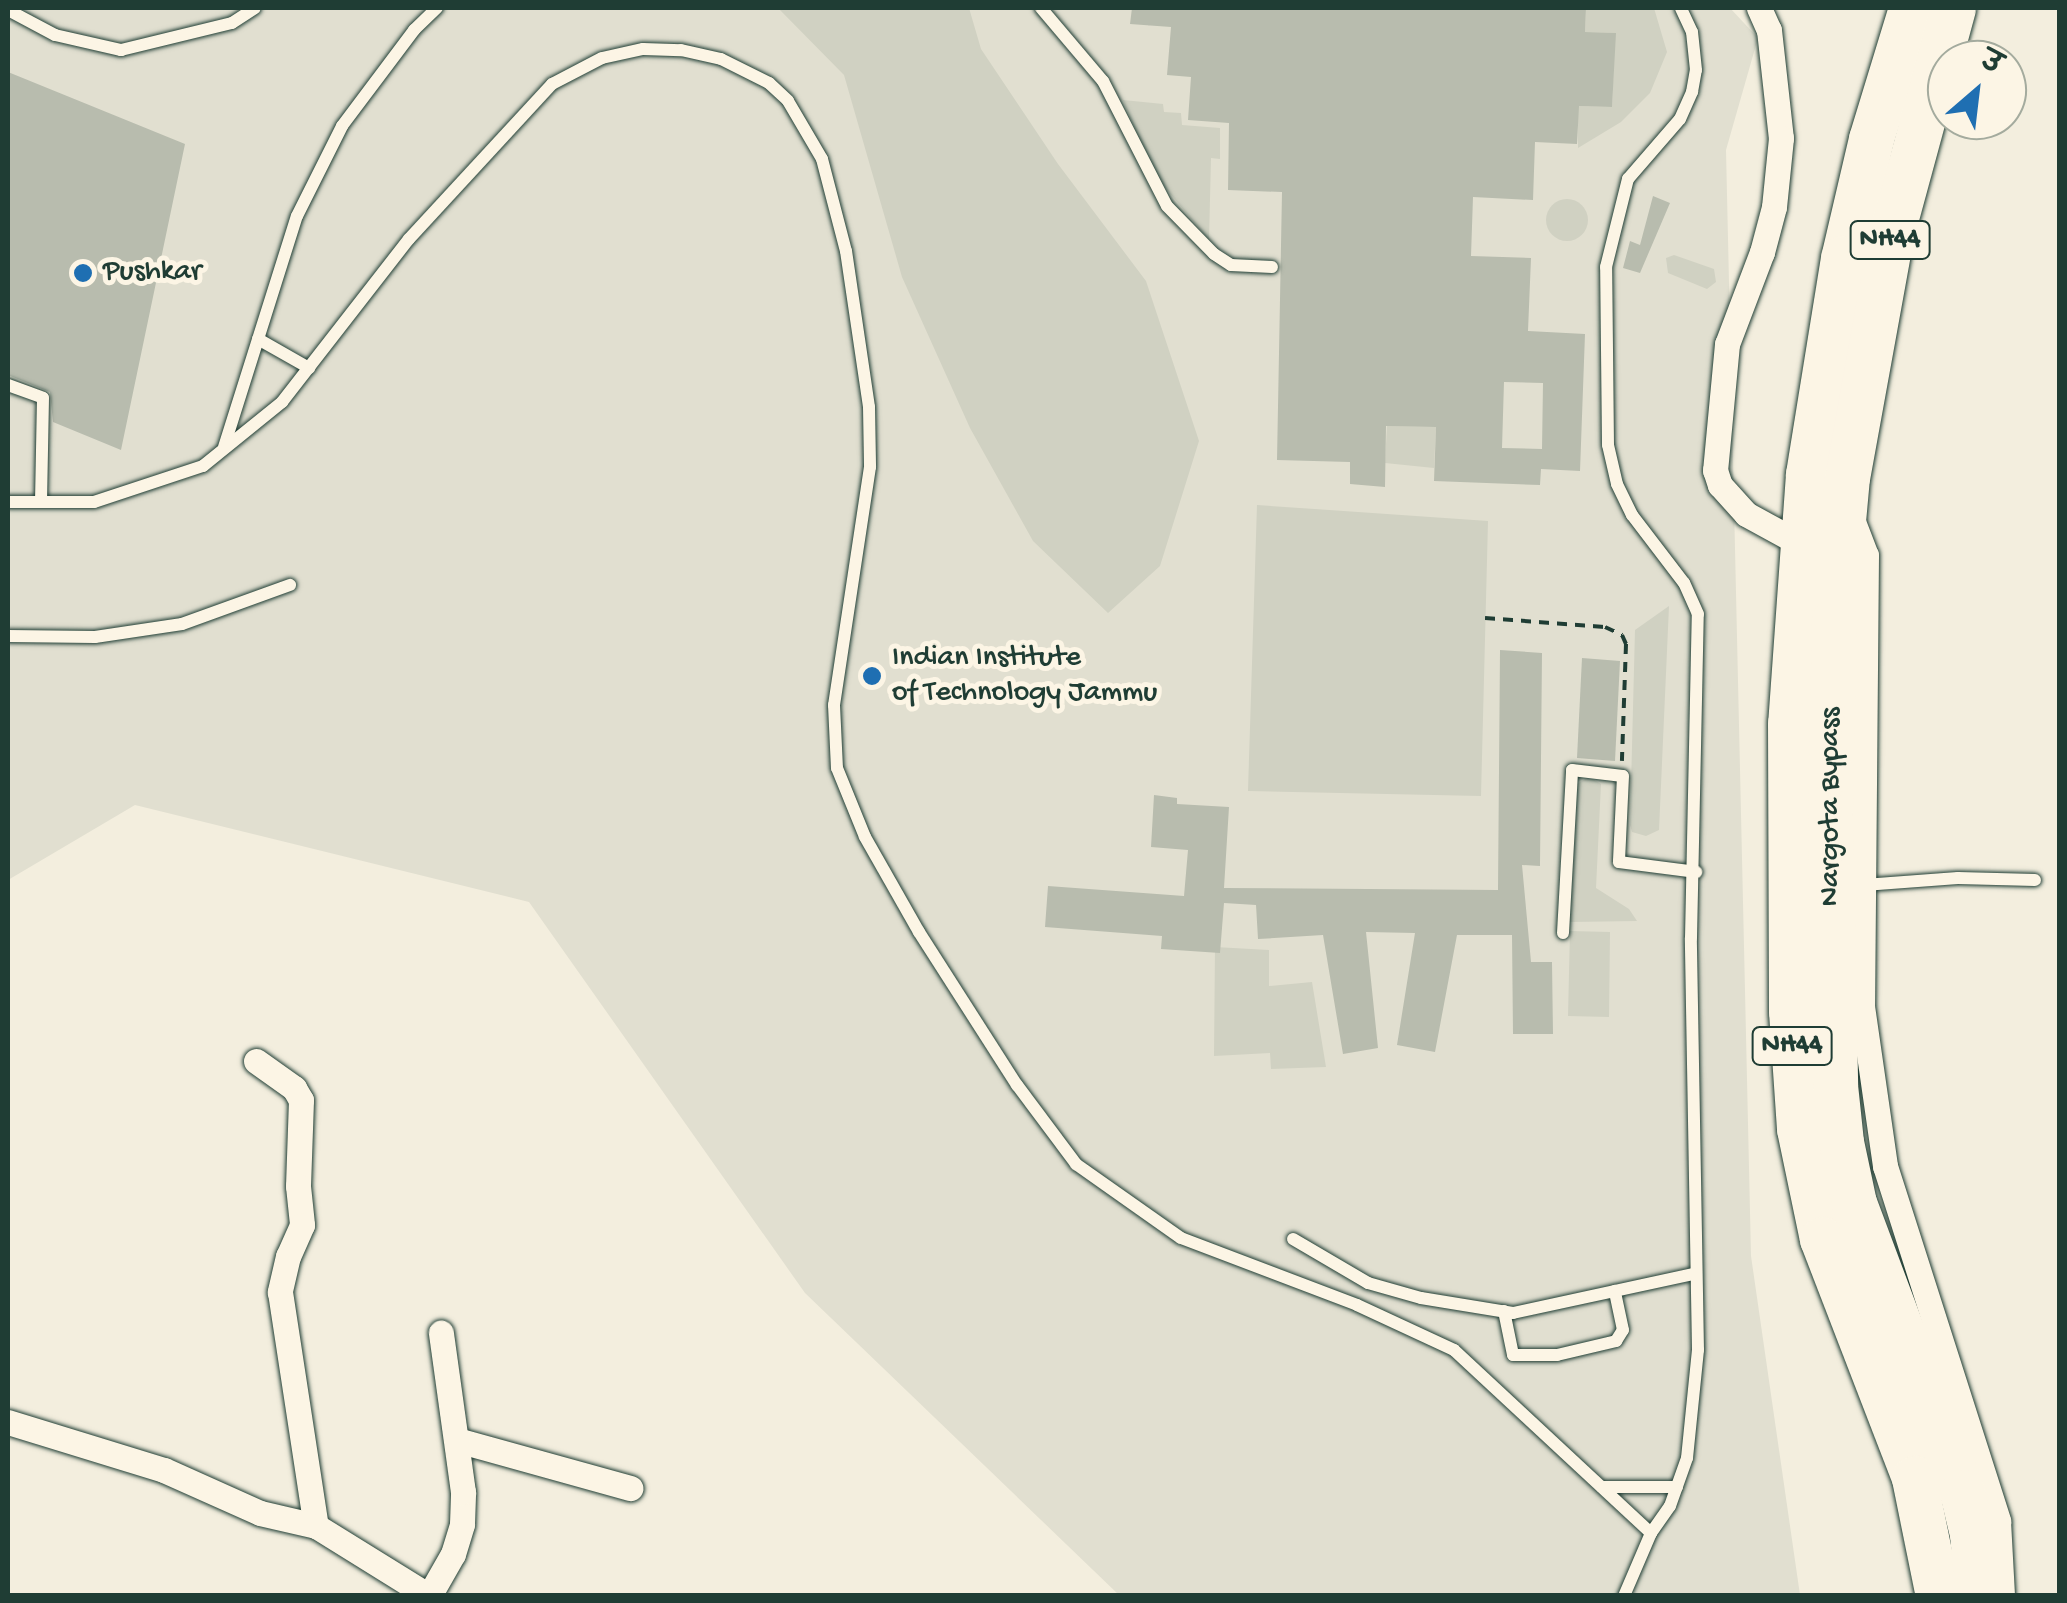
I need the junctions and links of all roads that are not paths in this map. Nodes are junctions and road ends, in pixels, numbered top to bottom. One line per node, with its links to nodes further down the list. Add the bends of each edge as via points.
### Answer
1 (255, 8): 8 (lane, via 232,23 122,50 55,35)
2 (437, 8): 10 (lane, via 342,126 297,216)
3 (1041, 8): 9 (lane, via 1103,81 1168,206 1232,265)
4 (1681, 8): 20 (lane, via 1692,32 1692,92 1680,120 1628,179 1606,266 1608,446 1632,514 1684,583 1698,614)
5 (1759, 8): 17 (street, via 1768,30 1781,138 1774,207 1727,344 1715,470 1746,514)
6 (1911, 8): 14 (highway, Nargota Bypass / NH44, via 1843,258)
7 (1952, 8): 14 (highway, Nargota Bypass / NH44)
8 (8, 10)
9 (1272, 267)
10 (258, 339): 11 (lane); 13 (lane)
11 (309, 368): 13 (lane, via 282,402); 32 (lane, via 409,239 552,84 602,58 643,50 721,59 769,83 788,101 822,160 846,250 869,407 870,467 834,705 837,768 919,932 1076,1164 1181,1238 1358,1305 1454,1350)
12 (8, 386): 16 (lane, via 43,398)
13 (223, 450): 16 (lane, via 203,466 94,502)
14 (1833, 484): 17 (highway, Nargota Bypass / NH44); 22 (street, via 1866,555)
15 (8, 502): 16 (lane)
16 (41, 502)
17 (1820, 552): 39 (highway, Nargota Bypass / NH44, via 1790,723 1791,1011 1799,1128 1835,1281 1914,1478); 40 (highway, Nargota Bypass / NH44, via 1842,1142 1854,1203 1962,1492)
18 (290, 585): 19 (lane, via 182,624 94,636)
19 (8, 636)
20 (1696, 872): 23 (lane, via 1619,862 1622,776 1572,770); 26 (lane)
21 (2035, 880): 22 (lane)
22 (1864, 885): 41 (street, via 1862,1006 1885,1166 1998,1520)
23 (1563, 933)
24 (256, 1061): 35 (street, via 302,1100 302,1225 280,1292)
25 (1292, 1239): 28 (lane, via 1368,1283)
26 (1694, 1274): 27 (lane); 33 (lane, via 1696,1383)
27 (1615, 1291): 28 (lane); 28 (lane, via 1623,1330 1616,1341 1557,1356 1513,1354)
28 (1504, 1311)
29 (441, 1333): 31 (street)
30 (8, 1422): 35 (street, via 164,1470 260,1513)
31 (457, 1440): 34 (street); 37 (street, via 462,1524)
32 (1602, 1487): 33 (lane); 36 (lane)
33 (1678, 1487): 36 (lane)
34 (630, 1488)
35 (316, 1526): 37 (street)
36 (1651, 1533): 38 (lane)
37 (429, 1596)
38 (1624, 1596)
39 (1938, 1596)
40 (1978, 1596)
41 (2002, 1596)

